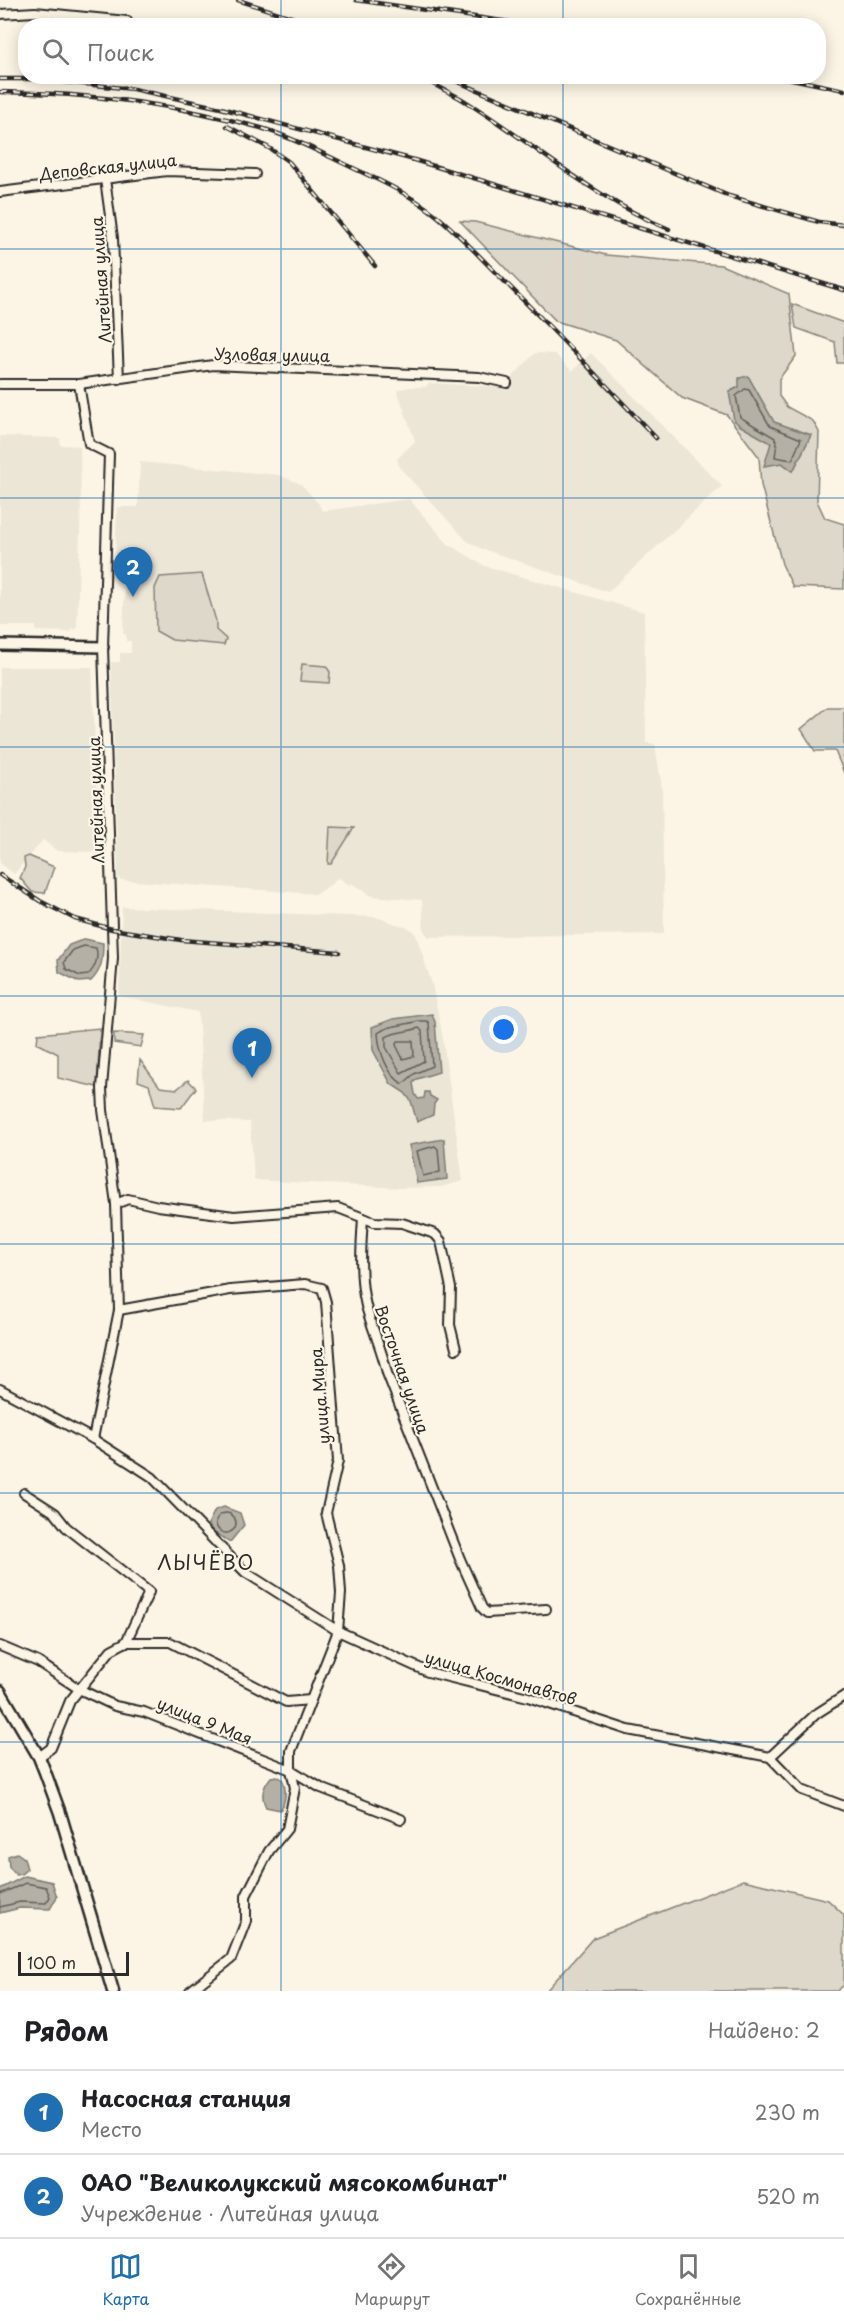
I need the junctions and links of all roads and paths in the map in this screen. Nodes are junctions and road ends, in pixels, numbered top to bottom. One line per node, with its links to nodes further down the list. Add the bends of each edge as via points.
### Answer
1 (0, 15): 2 (street, via 35,12)
2 (96, 18)
3 (255, 174): 4 (street, Деповская улица, via 167,171)
4 (105, 179): 5 (street, Деповская улица); 6 (street, Литейная улица, via 113,238)
5 (0, 192)
6 (119, 379): 7 (street, Узловая улица, via 213,365 479,376); 9 (street, Узловая улица)
7 (507, 383)
8 (0, 384): 9 (street, Узловая улица)
9 (79, 384): 11 (street, Литейная улица, via 90,444 109,454)
10 (0, 645): 11 (street)
11 (103, 647): 12 (street, Литейная улица, via 113,958 102,1088)
12 (116, 1204): 13 (street, via 128,1199 234,1215 338,1208); 14 (street, Литейная улица)
13 (363, 1218): 15 (street, via 402,1223 438,1236 451,1288 450,1325); 19 (street, Восточная улица, via 362,1280 366,1305 387,1372 482,1608 487,1612)
14 (119, 1310): 17 (street, Литейная улица); 20 (street, улица Мира, via 230,1290 305,1284 322,1288 338,1461 326,1513 339,1565)
15 (456, 1349)
16 (0, 1389): 17 (street, улица Космонавтов)
17 (93, 1439): 20 (street, улица Космонавтов, via 152,1477 245,1572)
18 (24, 1493): 21 (street, via 55,1513 66,1527 149,1592)
19 (546, 1609)
20 (338, 1631): 26 (street, улица Мира); 27 (street, улица Космонавтов, via 428,1672 528,1697 628,1730)
21 (126, 1642): 23 (street, via 111,1650); 26 (street, via 170,1642 286,1702)
22 (0, 1646): 23 (street, улица 9 Мая, via 38,1662)
23 (79, 1689): 28 (street, via 51,1748); 29 (street, улица 9 Мая, via 115,1706 144,1712)
24 (0, 1691): 28 (main road)
25 (844, 1696): 27 (street, via 816,1714)
26 (312, 1700): 29 (street, улица Мира, via 291,1750)
27 (770, 1756): 30 (street, via 802,1790)
28 (39, 1757): 32 (main road, via 60,1813)
29 (291, 1770): 31 (street, улица 9 Мая, via 321,1788); 33 (street, улица Мира, via 295,1788 287,1829 269,1851 246,1896 246,1921 231,1959)
30 (844, 1806)
31 (401, 1819)
32 (113, 1991)
33 (189, 1991)

